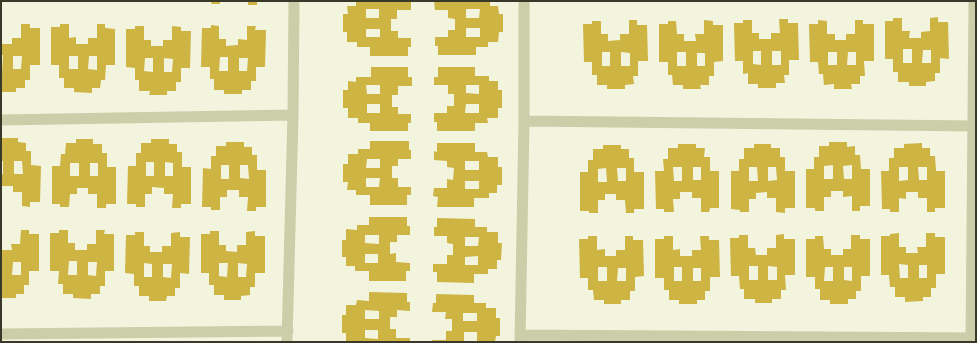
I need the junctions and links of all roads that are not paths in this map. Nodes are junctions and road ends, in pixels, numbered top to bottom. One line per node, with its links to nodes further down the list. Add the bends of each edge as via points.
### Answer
1 (294, 1): 4 (street)
2 (524, 1): 6 (street)
3 (974, 1): 7 (street)
4 (293, 115): 5 (street); 9 (street)
5 (1, 120)
6 (524, 121): 7 (street); 10 (street)
7 (974, 126): 11 (street)
8 (1, 334): 9 (street)
9 (287, 337)
10 (520, 338): 11 (street)
11 (973, 340)

